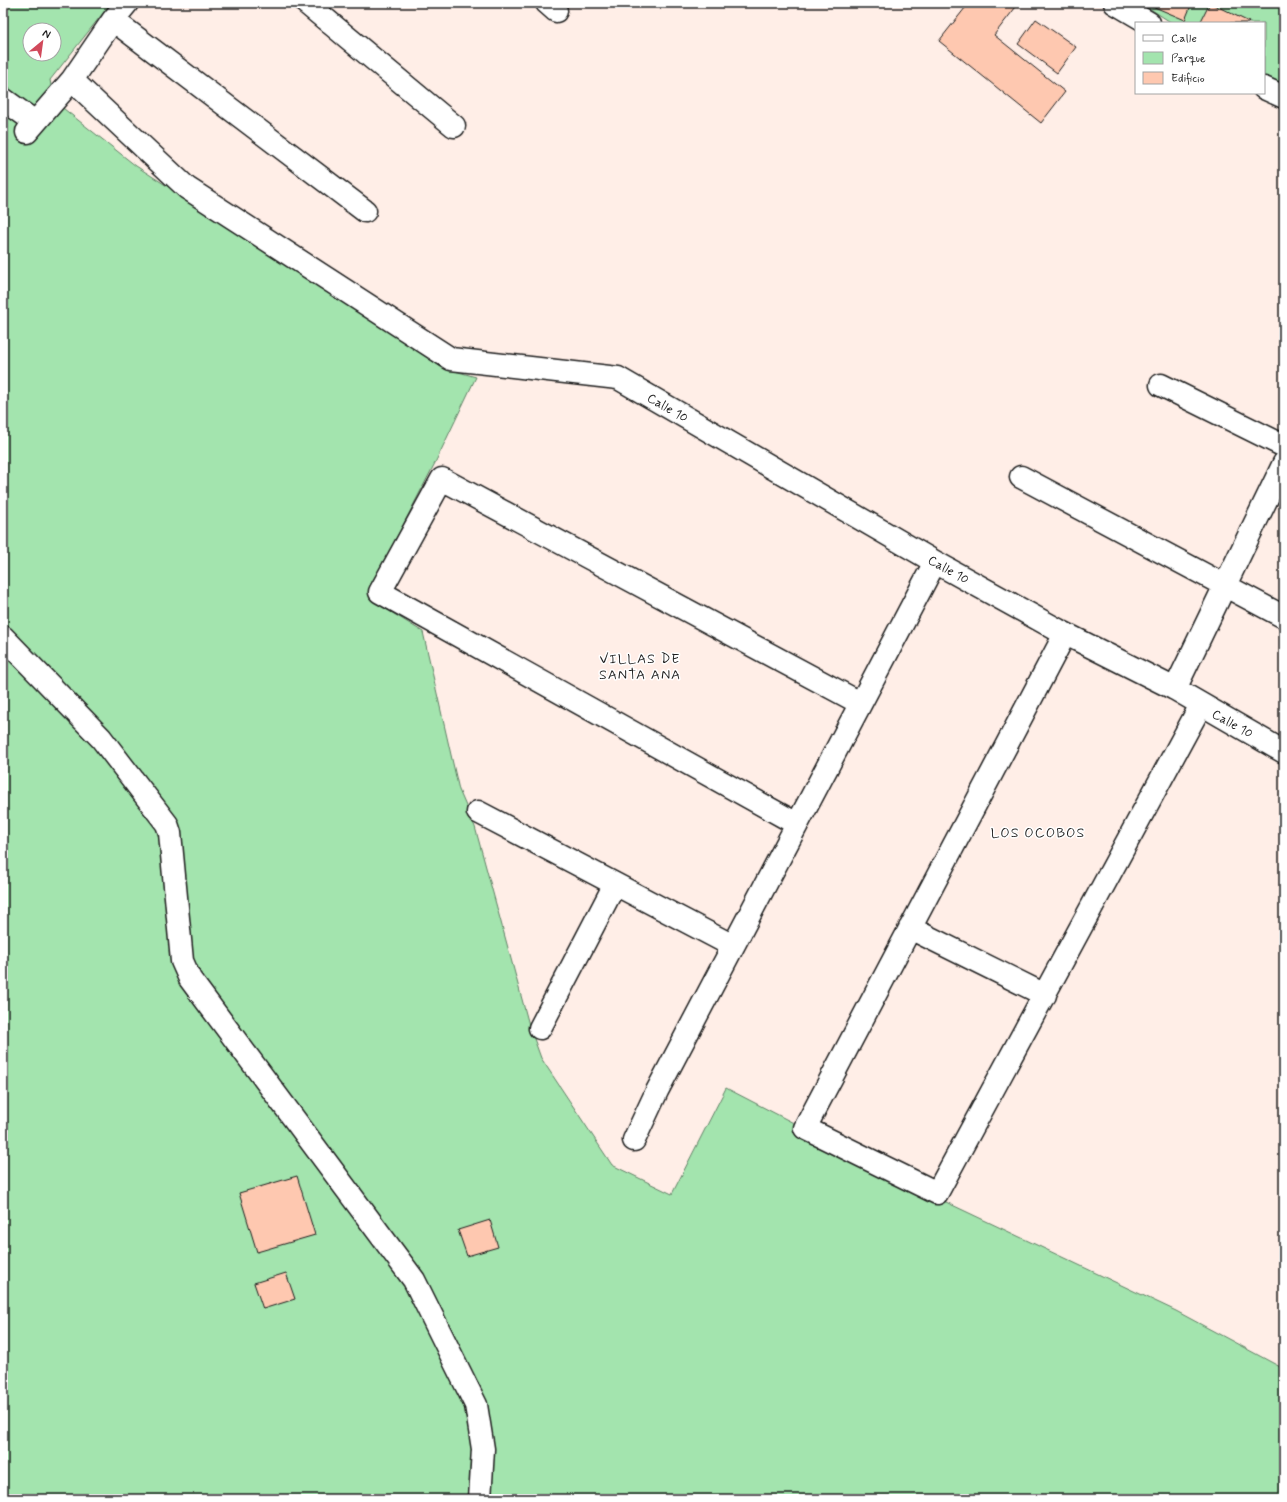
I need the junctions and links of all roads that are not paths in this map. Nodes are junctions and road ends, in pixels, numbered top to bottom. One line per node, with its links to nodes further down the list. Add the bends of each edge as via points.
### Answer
1 (127, 3): 4 (street)
2 (306, 3): 10 (street)
3 (1115, 3): 5 (street)
4 (113, 20): 6 (street); 11 (street)
5 (1147, 22)
6 (72, 80): 9 (street, via 31,127); 16 (street, Calle 10, via 187,188 451,359 618,378)
7 (1265, 88): 8 (street)
8 (1284, 97)
9 (3, 99)
10 (454, 126)
11 (365, 211)
12 (1161, 385): 13 (street)
13 (1284, 446)
14 (1284, 463): 17 (street)
15 (1020, 477): 17 (street)
16 (935, 562): 19 (street, Calle 10); 22 (street)
17 (1226, 585): 18 (street); 21 (street)
18 (1284, 617)
19 (1065, 634): 21 (street, Calle 10); 28 (street)
20 (3, 637): 33 (street, via 101,738 167,824 170,832 182,961 190,979 414,1280 476,1405 483,1449)
21 (1175, 689): 23 (street, Calle 10)
22 (860, 704): 26 (street); 26 (street, via 442,479 380,592)
23 (1201, 705): 24 (street, Calle 10); 30 (street)
24 (1284, 752)
25 (478, 812): 27 (street)
26 (797, 824): 29 (street)
27 (615, 884): 29 (street); 31 (street)
28 (910, 928): 30 (street); 30 (street, via 804,1128 937,1193)
29 (733, 946): 32 (street)
30 (1045, 995)
31 (540, 1028)
32 (634, 1140)
33 (480, 1499)

